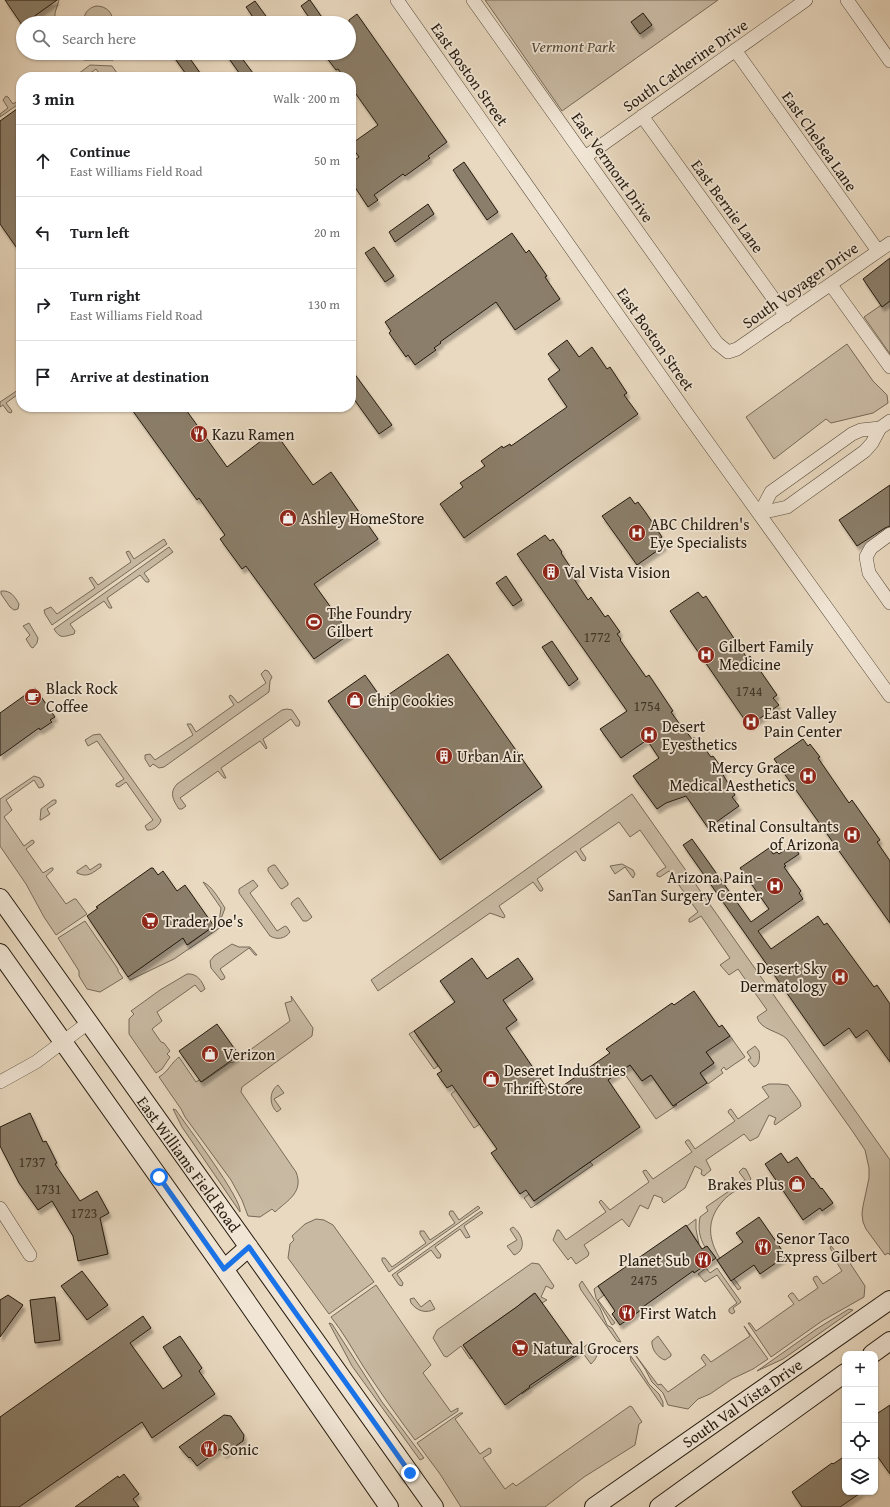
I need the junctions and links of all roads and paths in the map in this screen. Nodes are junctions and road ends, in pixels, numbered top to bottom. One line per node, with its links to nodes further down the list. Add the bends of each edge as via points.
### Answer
1 (397, 0): 16 (street, East Boston Street)
2 (473, 0): 8 (street, East Vermont Drive)
3 (806, 0): 5 (street, South Catherine Drive)
4 (847, 0): 6 (street)
5 (735, 50): 7 (street, South Catherine Drive); 10 (street, East Chelsea Lane)
6 (890, 61)
7 (642, 116): 8 (street, South Catherine Drive); 12 (street, East Bernie Lane)
8 (585, 157): 13 (street, East Vermont Drive, via 717,344)
9 (890, 243): 10 (street, South Voyager Drive)
10 (878, 251): 11 (street, South Voyager Drive)
11 (832, 285): 12 (street, South Voyager Drive); 14 (street)
12 (786, 316): 13 (street, South Voyager Drive, via 737,350)
13 (728, 352)
14 (890, 367)
15 (885, 424): 16 (street, via 866,451 787,507); 16 (street, via 852,434 771,492)
16 (760, 513): 19 (street, East Boston Street)
17 (890, 534): 18 (street, via 871,548 866,557 869,573)
18 (890, 603)
19 (890, 696)
20 (0, 898): 22 (main road, East Williams Field Road)
21 (0, 953): 23 (main road, East Williams Field Road)
22 (88, 1023): 23 (street); 26 (main road, East Williams Field Road)
23 (63, 1042): 24 (street, via 36,1062); 28 (main road, East Williams Field Road)
24 (0, 1082)
25 (0, 1208): 27 (street)
26 (249, 1247): 28 (main road); 34 (main road, East Williams Field Road)
27 (30, 1255)
28 (224, 1269): 33 (main road, East Williams Field Road)
29 (890, 1300): 35 (main road, South Val Vista Drive)
30 (890, 1342): 31 (main road)
31 (876, 1351)
32 (842, 1375): 36 (main road)
33 (389, 1507)
34 (434, 1507)
35 (594, 1507)
36 (659, 1507)

